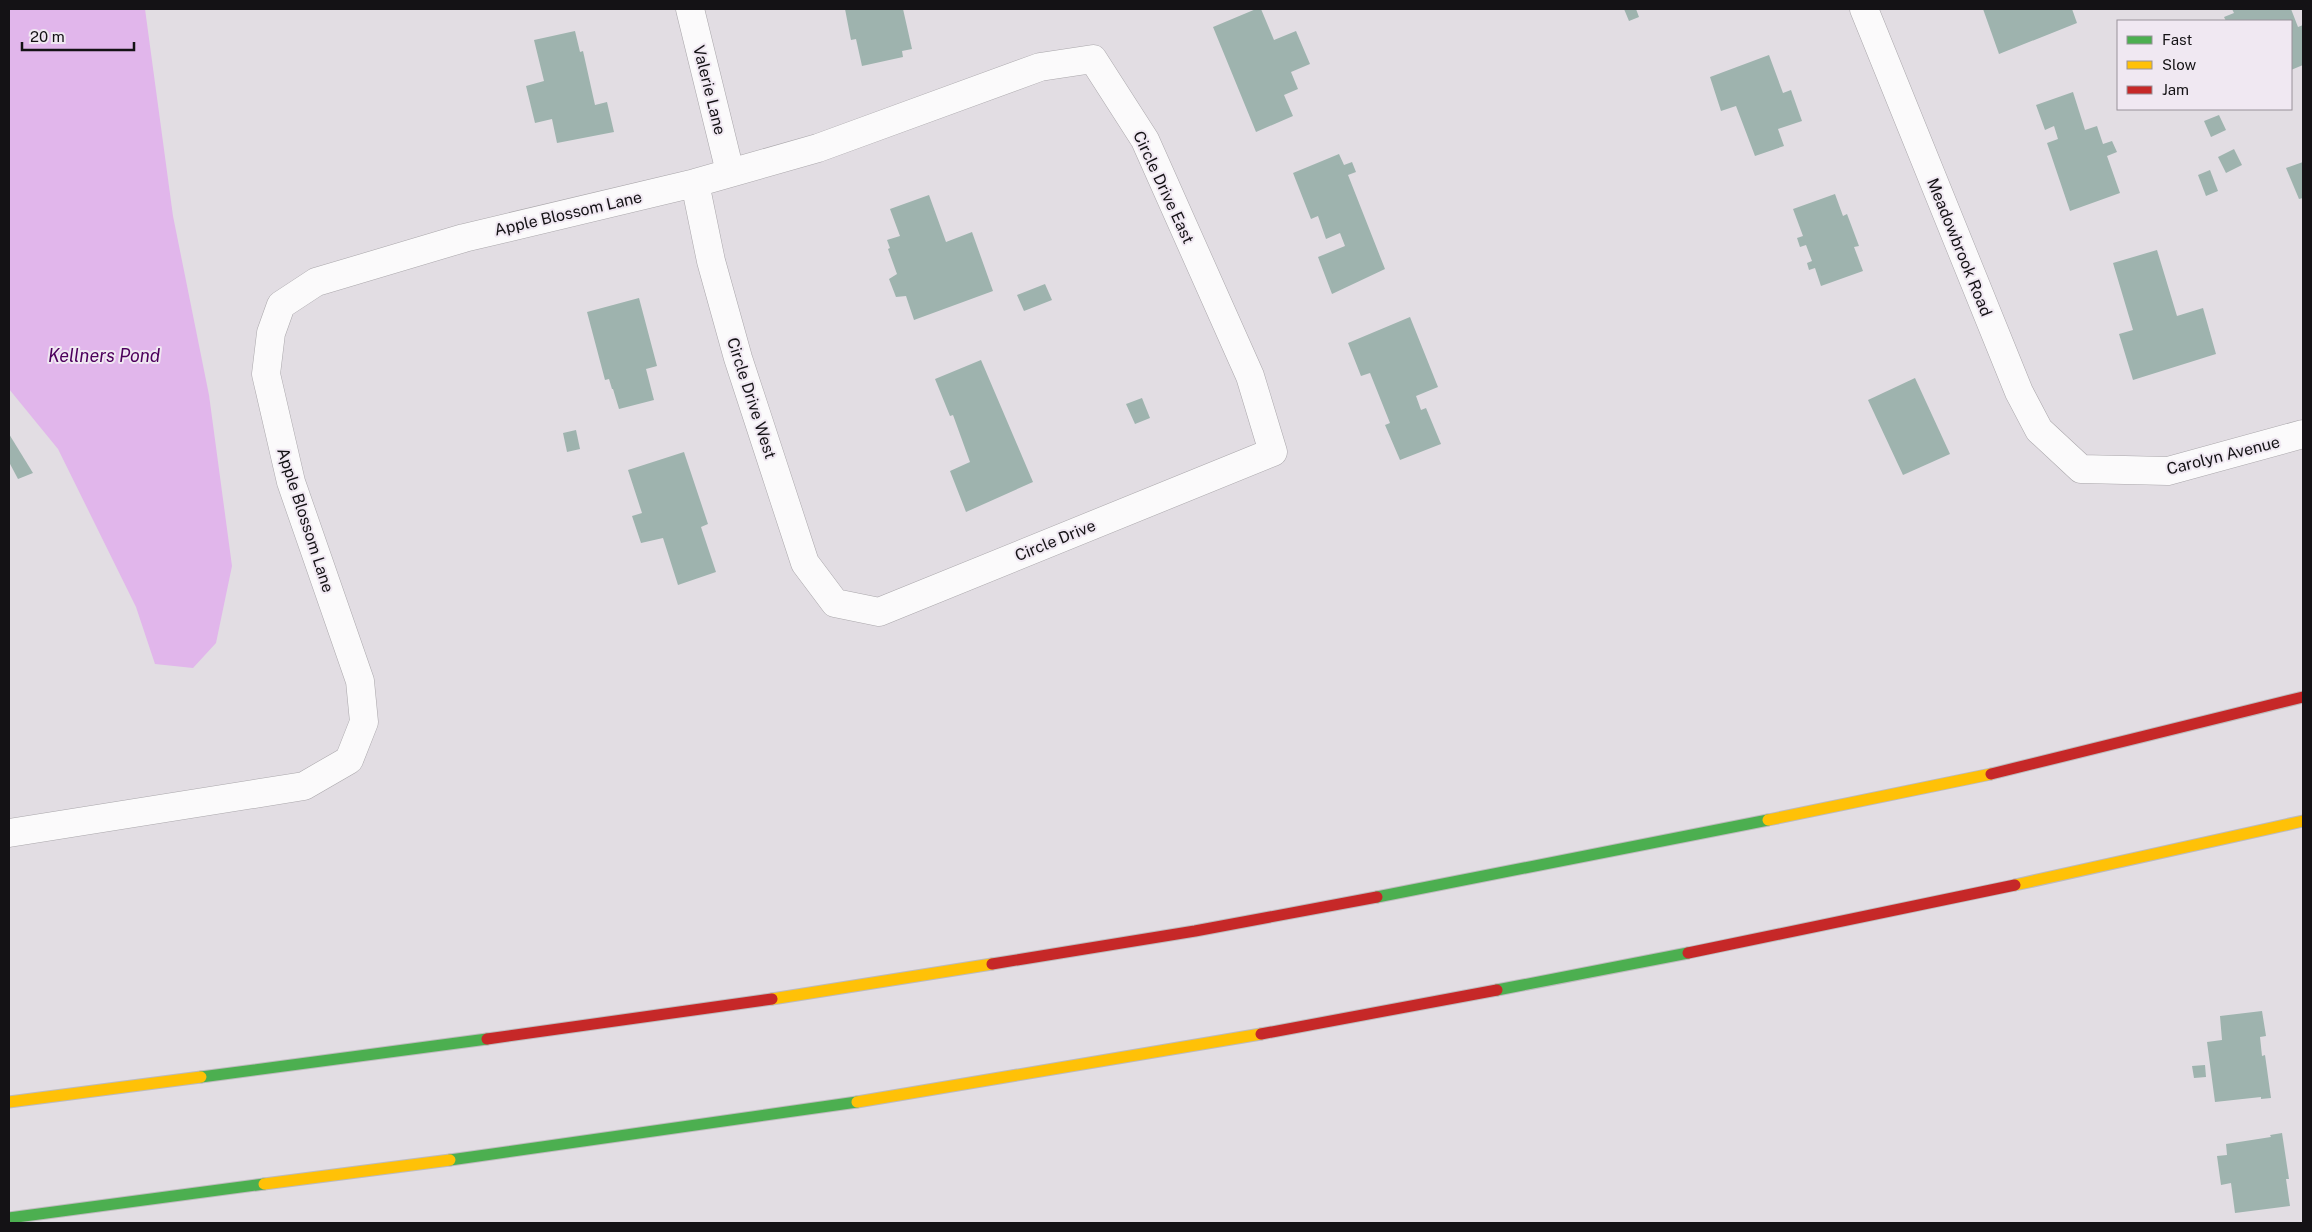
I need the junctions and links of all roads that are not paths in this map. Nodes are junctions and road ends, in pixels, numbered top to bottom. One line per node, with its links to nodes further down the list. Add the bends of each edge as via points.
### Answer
1 (690, 9): 3 (street, Valerie Lane)
2 (1864, 9): 7 (street, Meadowbrook Road, via 2019,392 2039,430)
3 (730, 172): 4 (street, Apple Blossom Lane); 6 (street, Circle Drive East, via 818,148 1040,67 1093,59 1145,140 1250,376)
4 (695, 183): 8 (street, Circle Drive West, via 738,358 805,563); 11 (street, Apple Blossom Lane, via 464,238 316,282 281,305 271,333 266,374 291,482 360,682 364,722 349,760 304,786)
5 (2303, 434): 7 (street, Carolyn Avenue, via 2168,471)
6 (1273, 452): 8 (street, Circle Drive, via 879,612)
7 (2081, 469)
8 (835, 603)
9 (2303, 697): 12 (highway, via 1996,773 1599,855 1195,931 608,1023)
10 (2303, 821): 13 (highway, via 1622,967 1215,1044 604,1139)
11 (9, 833)
12 (9, 1102)
13 (9, 1218)

